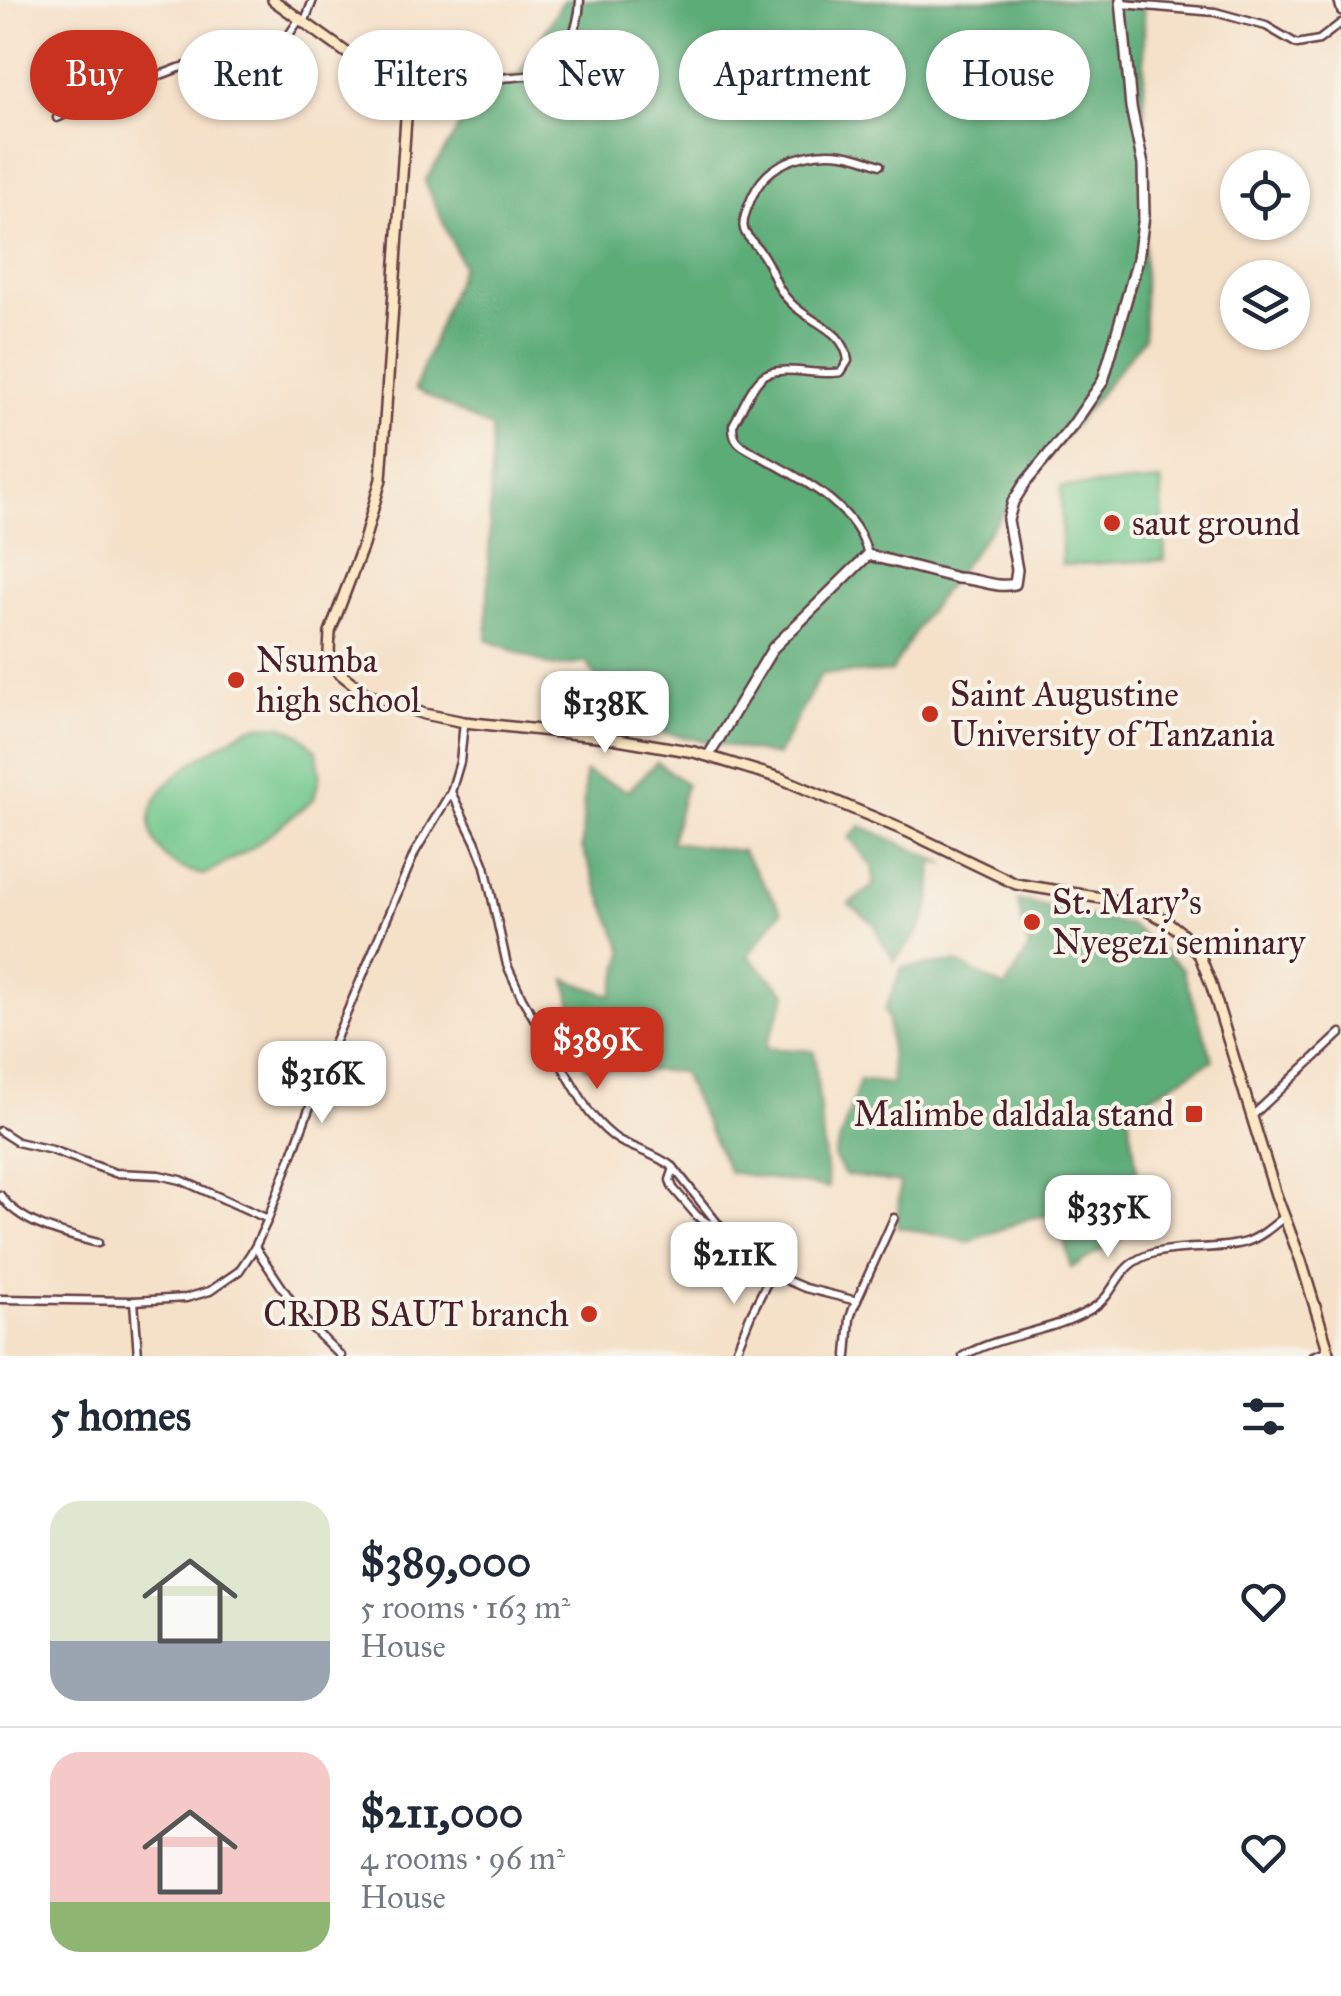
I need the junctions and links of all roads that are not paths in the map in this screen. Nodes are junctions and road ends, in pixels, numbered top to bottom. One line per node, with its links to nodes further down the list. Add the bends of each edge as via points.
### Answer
1 (273, 0): 7 (main road)
2 (313, 0): 7 (street)
3 (580, 0): 11 (street, via 558,60 534,74)
4 (1338, 0): 6 (street)
5 (1121, 2): 8 (street, via 1215,12 1266,26 1297,44 1319,40); 14 (street, via 1143,164 1138,259 1102,381 1013,502 1008,520 1015,584 957,578)
6 (1341, 11)
7 (302, 21): 9 (main road); 10 (street, via 268,45)
8 (1341, 23)
9 (338, 48)
10 (158, 76)
11 (503, 78)
12 (406, 120): 15 (main road, via 382,478 328,642 338,672 365,692)
13 (880, 164): 14 (street, via 833,152 812,154 781,164 761,180 742,232 793,305 839,337 848,362 830,374 770,372 733,425 736,442 846,512)
14 (868, 555): 16 (street, via 773,648)
15 (464, 722): 16 (main road); 17 (street)
16 (709, 755): 19 (main road, via 906,831 1006,880 1108,898 1164,920 1200,956)
17 (451, 792): 21 (street, via 476,841 507,965 572,1087 602,1128); 26 (street, via 390,908)
18 (1341, 1032): 19 (street)
19 (1252, 1116): 25 (main road)
20 (0, 1131): 26 (street, via 115,1173 181,1180)
21 (674, 1168): 22 (street); 24 (street, via 670,1184)
22 (684, 1180): 24 (street); 28 (street)
23 (0, 1195): 29 (street, via 34,1222)
24 (686, 1200): 28 (street, via 702,1220)
25 (1284, 1217): 38 (main road); 43 (street, via 1248,1241 1154,1253 1124,1269 1090,1310)
26 (268, 1218): 30 (street)
27 (894, 1218): 34 (street)
28 (720, 1224): 31 (street, via 746,1258)
29 (98, 1243)
30 (255, 1247): 35 (street, via 239,1272 210,1291); 37 (street)
31 (771, 1275): 32 (street); 41 (street)
32 (838, 1297): 34 (street); 36 (street)
33 (0, 1299): 35 (street)
34 (857, 1300): 36 (street)
35 (134, 1301): 39 (street)
36 (850, 1318): 42 (street)
37 (330, 1352): 40 (street)
38 (1330, 1353): 44 (street)
39 (138, 1356)
40 (340, 1356)
41 (734, 1356)
42 (847, 1356)
43 (963, 1356)
44 (1313, 1356)

